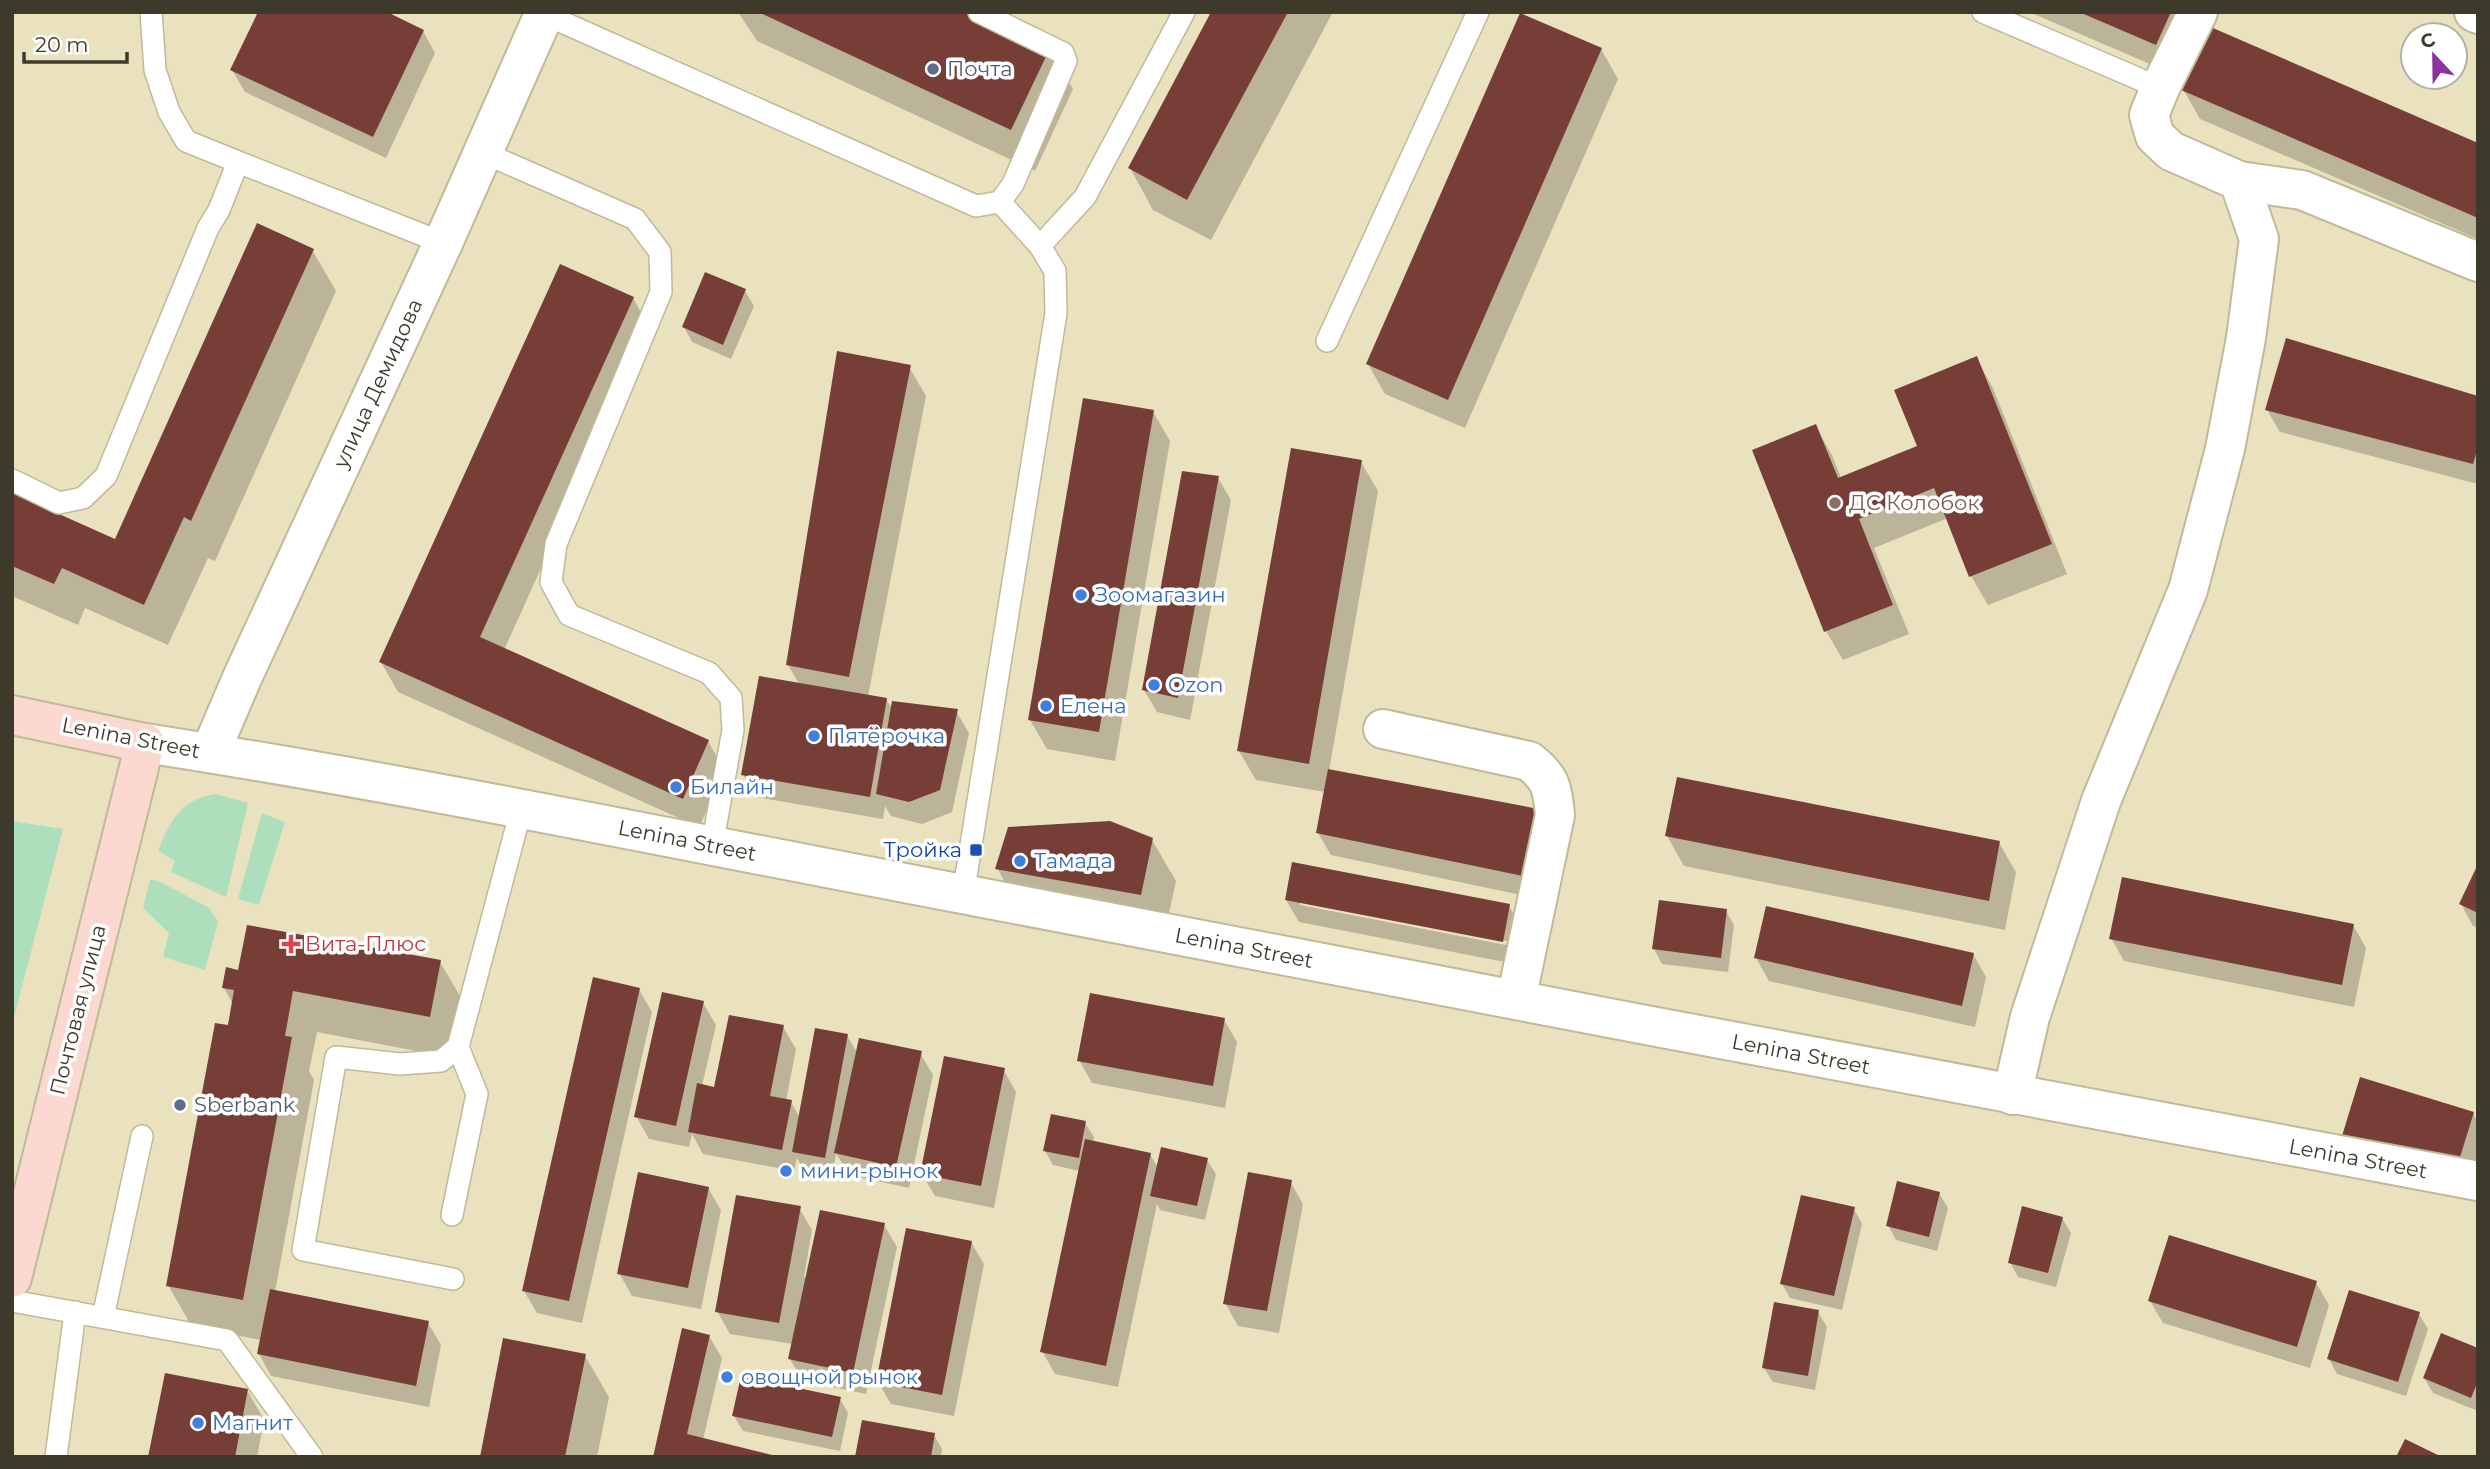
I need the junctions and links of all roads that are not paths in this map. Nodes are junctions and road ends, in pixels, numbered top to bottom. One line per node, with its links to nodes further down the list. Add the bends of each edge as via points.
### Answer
1 (151, 12): 10 (lane, via 155,71 169,112 186,141)
2 (979, 12): 12 (lane, via 1063,53 1066,61 1013,184)
3 (1184, 12): 14 (lane, via 1085,197)
4 (1478, 12): 16 (lane)
5 (1983, 12): 8 (lane)
6 (2198, 12): 8 (street)
7 (544, 13): 9 (street, улица Демидова); 12 (lane, via 976,206)
8 (2160, 88): 11 (street, via 2149,115 2155,136 2171,151)
9 (482, 152): 13 (street, улица Демидова); 23 (lane, via 635,219 660,252 661,292 556,544 551,582 569,615 709,673 731,698 733,730)
10 (238, 162): 13 (lane); 17 (lane, via 106,476 83,498 59,503)
11 (2239, 181): 15 (street, via 2302,190); 27 (street, via 2259,239 2225,449 2188,590 2101,801 2030,1017)
12 (1000, 202): 14 (lane)
13 (443, 243): 21 (street, улица Демидова)
14 (1040, 246): 24 (lane, via 1055,271 1056,313)
15 (2478, 262)
16 (1327, 341)
17 (12, 480)
18 (12, 715): 20 (main road, Lenina Street)
19 (1383, 729): 25 (street, via 1530,761 1546,774 1555,815)
20 (145, 743): 21 (street, Lenina Street); 31 (main road, Почтовая улица)
21 (210, 752): 22 (street, Lenina Street)
22 (521, 810): 23 (street, Lenina Street); 26 (lane)
23 (712, 846): 24 (street, Lenina Street)
24 (963, 895): 25 (street, Lenina Street)
25 (1516, 1000): 27 (street, Lenina Street)
26 (458, 1048): 30 (lane, via 477,1094); 32 (lane, via 441,1061 400,1063 336,1057 303,1250)
27 (2012, 1095): 29 (street, Lenina Street)
28 (142, 1136): 35 (lane)
29 (2478, 1181)
30 (452, 1215)
31 (12, 1278)
32 (453, 1279)
33 (12, 1301): 34 (lane)
34 (75, 1312): 35 (lane); 36 (lane)
35 (103, 1317): 37 (lane, via 227,1340)
36 (55, 1457)
37 (312, 1457)

